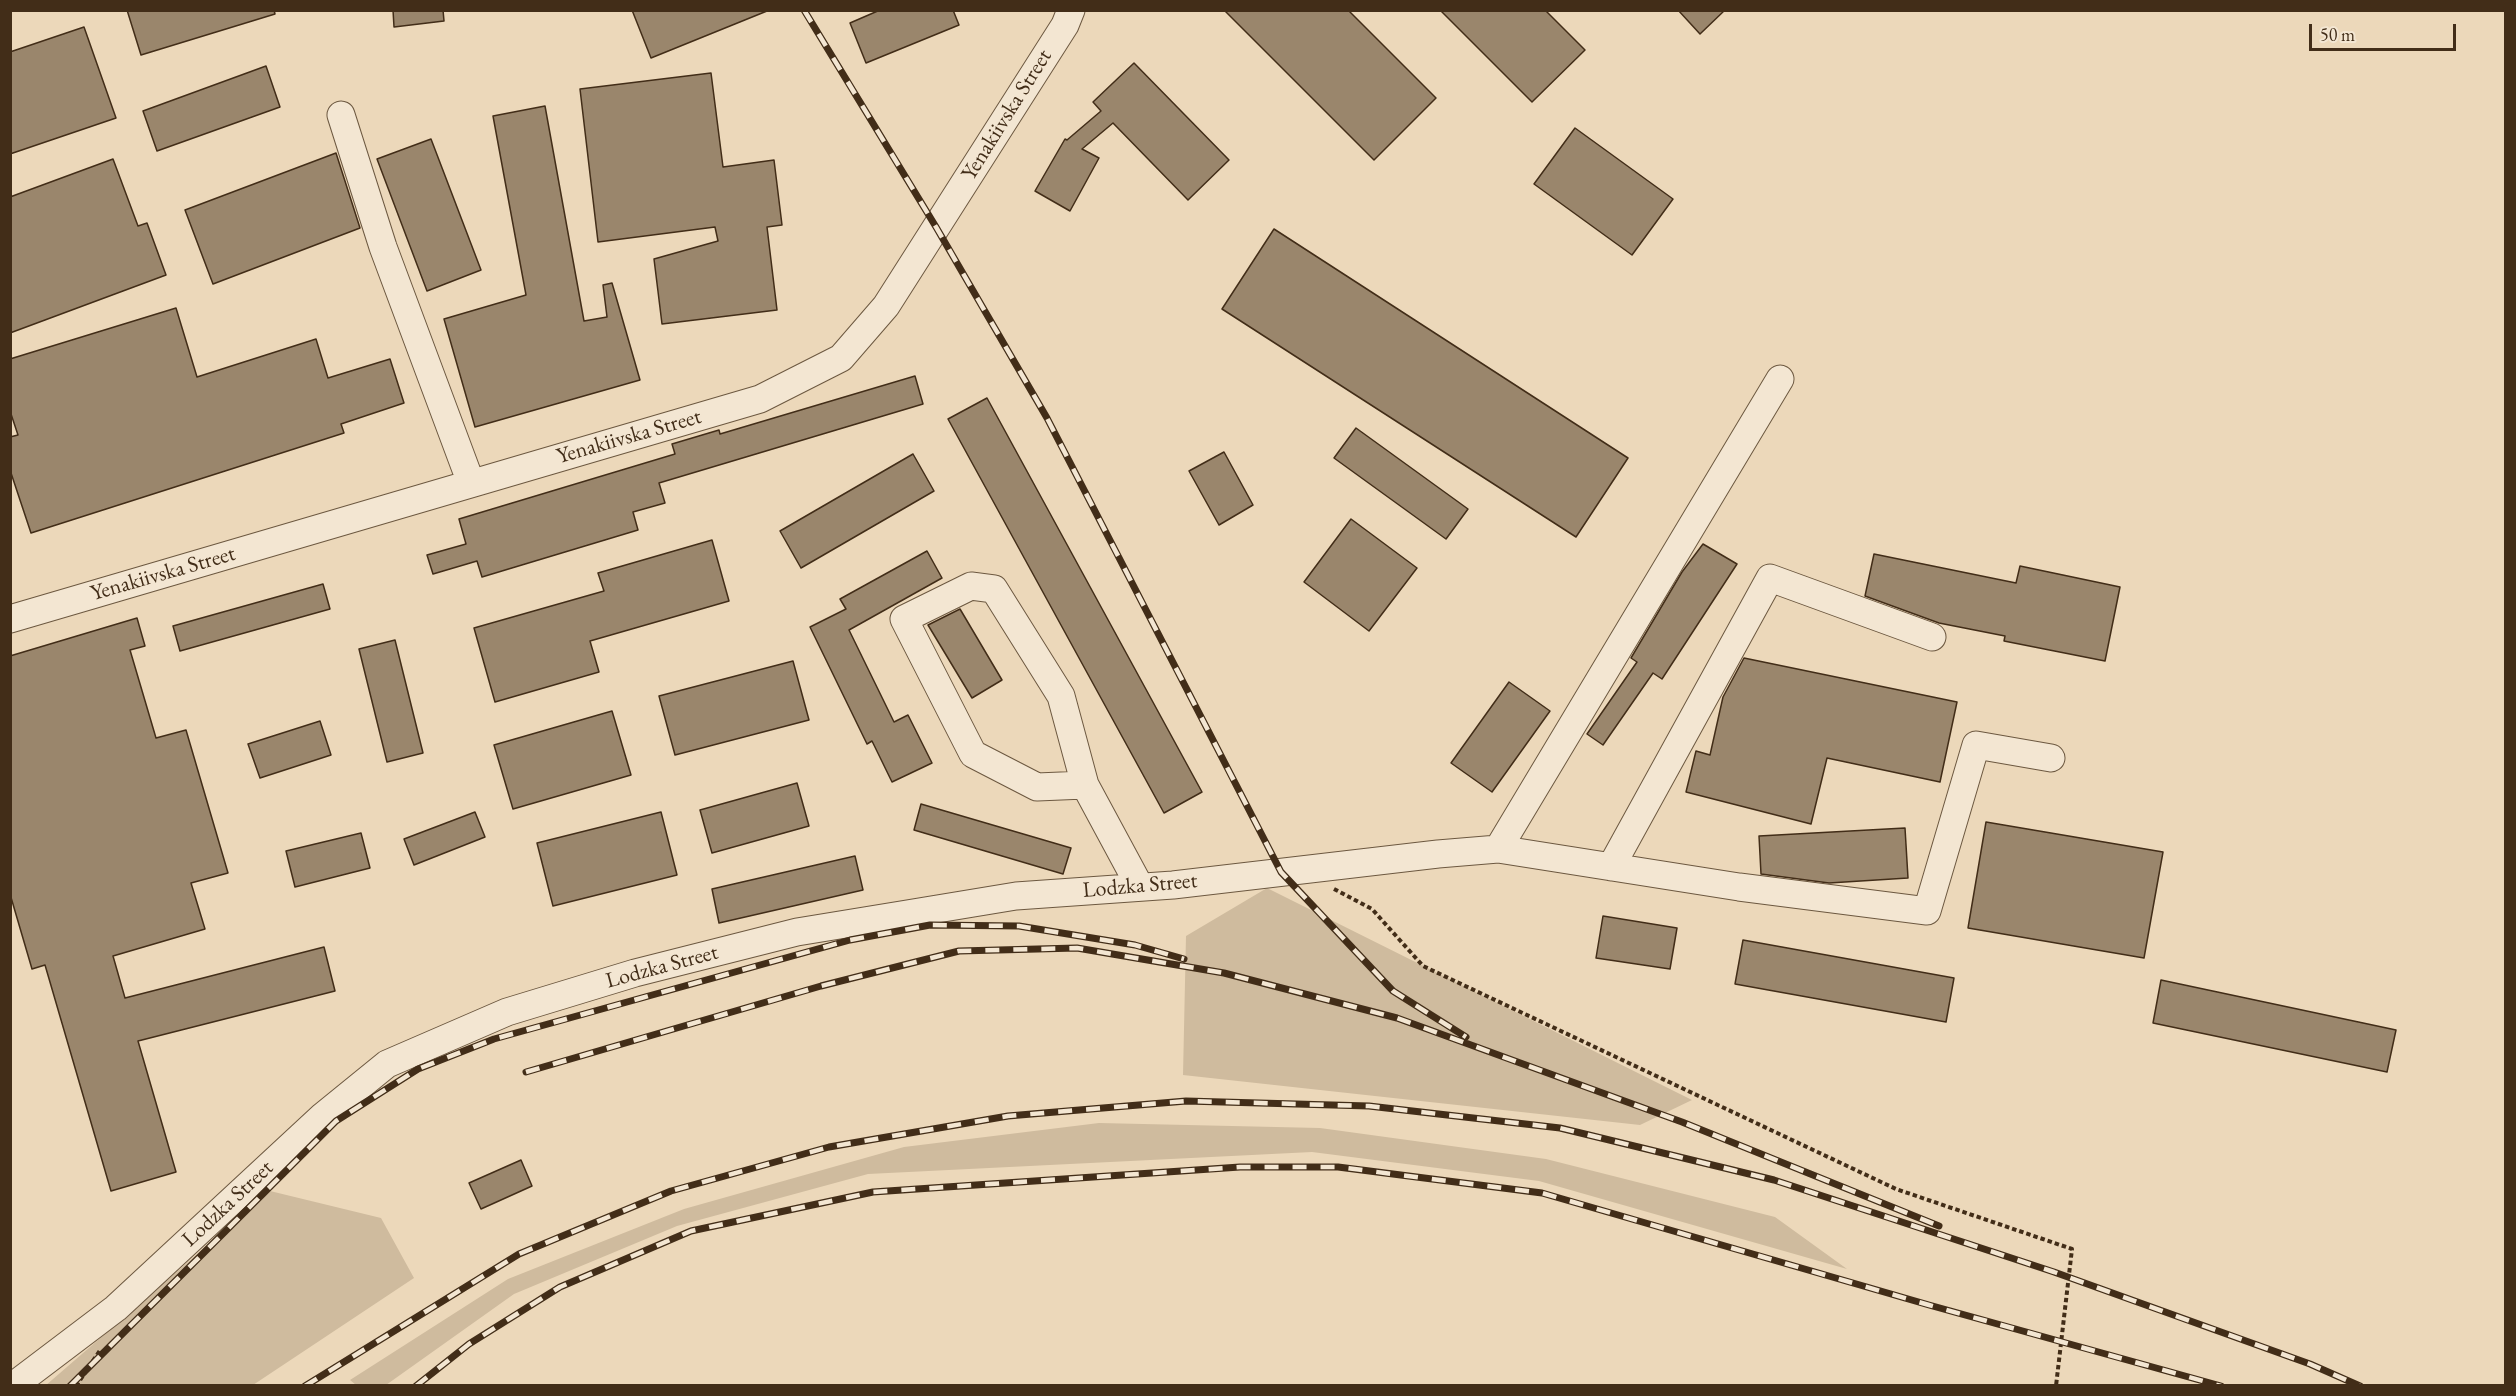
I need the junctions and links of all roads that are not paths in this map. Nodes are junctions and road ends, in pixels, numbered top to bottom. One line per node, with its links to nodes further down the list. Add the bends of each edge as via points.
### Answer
1 (1071, 10): 4 (street, Yenakiivska Street, via 886,306 841,358 760,399)
2 (341, 115): 4 (street, via 383,247)
3 (1780, 379): 9 (street)
4 (471, 483): 5 (street, Yenakiivska Street)
5 (10, 619)
6 (1932, 637): 10 (street, via 1770,578)
7 (2051, 758): 10 (street, Lodzka Street, via 1976,745 1927,911)
8 (1085, 785): 8 (street, via 1036,787 973,754 904,619 971,586 994,590 1061,696); 11 (street)
9 (1498, 849): 10 (street, Lodzka Street); 11 (street, Lodzka Street)
10 (1611, 867)
11 (1140, 887): 12 (street, Lodzka Street, via 1016,896 798,932 635,973 507,1012 387,1064 323,1116 116,1308)
12 (15, 1376)

